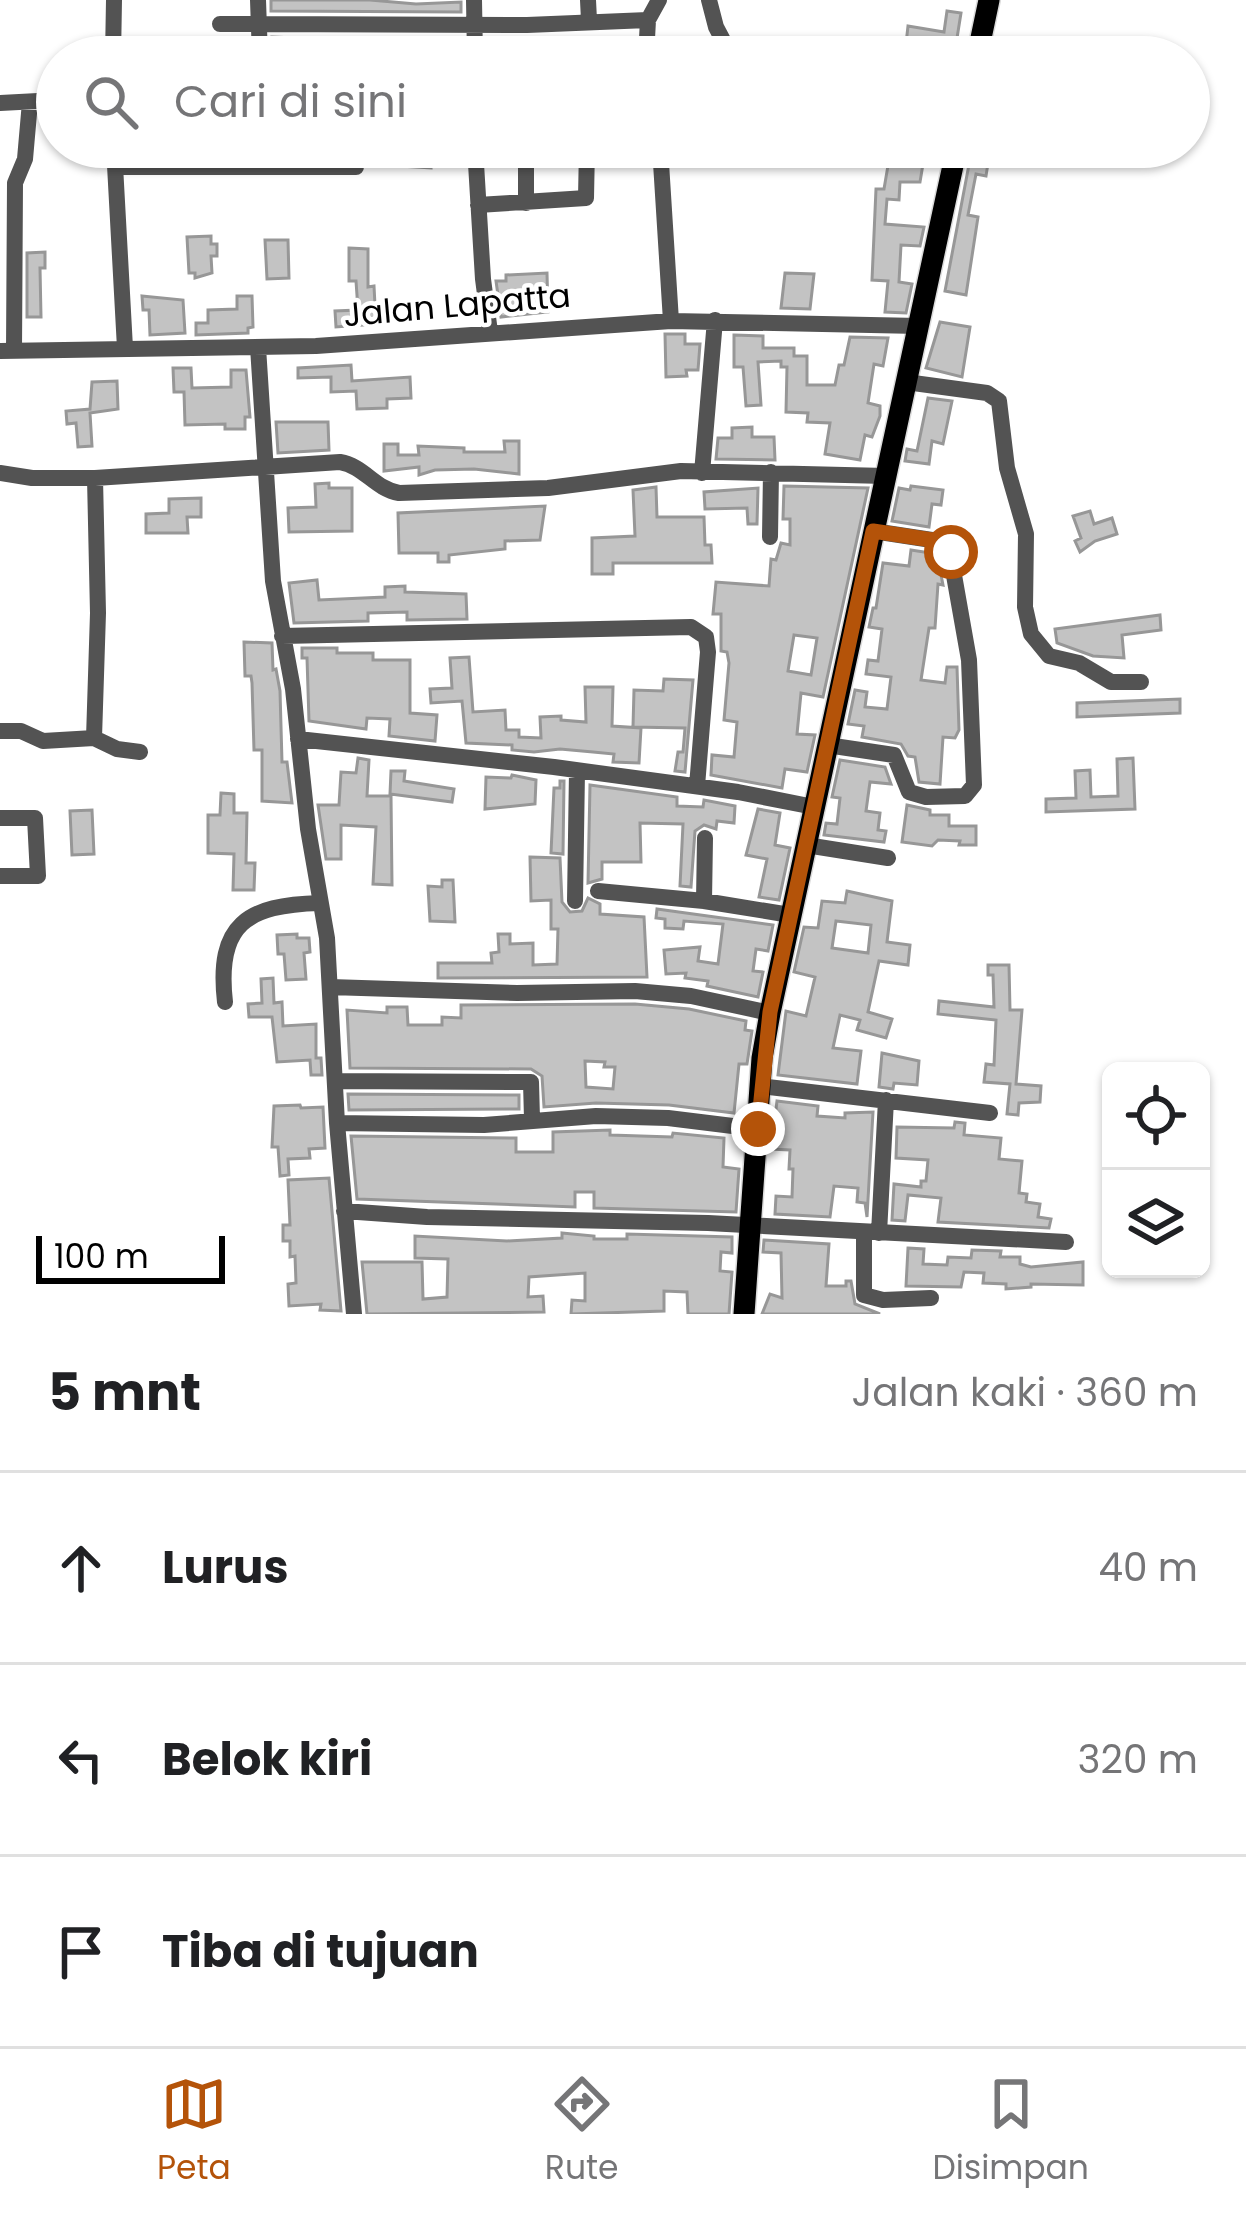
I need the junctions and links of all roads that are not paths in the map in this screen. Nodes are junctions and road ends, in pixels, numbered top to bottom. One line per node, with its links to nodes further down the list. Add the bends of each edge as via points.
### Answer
1 (114, 0): 13 (street)
2 (258, 0): 11 (street)
3 (474, 0): 12 (street)
4 (588, 0): 8 (street)
5 (659, 0): 9 (street)
6 (709, 0): 17 (street)
7 (989, 0): 18 (main road)
8 (589, 20): 9 (street); 12 (street)
9 (648, 20): 16 (street)
10 (220, 24): 11 (street)
11 (259, 24): 12 (street); 14 (street)
12 (476, 25): 15 (street)
13 (113, 36)
14 (259, 36)
15 (476, 36)
16 (647, 36)
17 (721, 36)
18 (981, 36)
19 (30, 102): 20 (street); 21 (street); 36 (street, via 15,183)
20 (36, 102)
21 (0, 103)
22 (115, 168): 35 (street)
23 (477, 168): 29 (street)
24 (526, 168): 28 (street)
25 (587, 168): 28 (street, via 586,199)
26 (661, 168): 30 (street)
27 (953, 168): 32 (main road)
28 (526, 202): 29 (street)
29 (478, 206): 33 (street)
30 (670, 320): 31 (street, Jalan Lapatta); 33 (street, Jalan Lapatta)
31 (715, 320): 32 (street, Jalan Lapatta); 41 (street)
32 (919, 326): 37 (main road)
33 (490, 332): 34 (street, Jalan Lapatta)
34 (258, 347): 35 (street, Jalan Lapatta); 38 (street)
35 (125, 348): 36 (street, Jalan Lapatta)
36 (7, 351)
37 (906, 382): 42 (main road); 47 (street, via 999,401 1028,546 1031,634 1049,656 1111,682)
38 (266, 467): 41 (street, via 351,464 399,493); 43 (street); 46 (street)
39 (771, 472): 41 (street); 42 (street); 45 (street)
40 (0, 473): 43 (street)
41 (702, 473)
42 (886, 476): 44 (main road)
43 (95, 478): 49 (street)
44 (873, 531): 51 (main road); 51 (street, via 945,542 951,552 969,660 974,784 965,796 917,795 894,755)
45 (770, 537)
46 (281, 636): 50 (street); 54 (street, via 691,627 703,632 708,652)
47 (1141, 682)
48 (0, 731): 49 (street, via 43,741)
49 (94, 738): 52 (street)
50 (298, 739): 53 (street); 64 (street)
51 (827, 745): 55 (main road)
52 (140, 752)
53 (578, 771): 54 (street); 62 (street)
54 (697, 786): 55 (street)
55 (814, 807): 58 (main road)
56 (0, 818): 60 (street, via 35,818 38,876)
57 (705, 838): 63 (street)
58 (806, 845): 59 (street); 65 (main road)
59 (888, 858)
60 (0, 877)
61 (598, 891): 63 (street)
62 (575, 901)
63 (704, 901): 65 (street)
64 (320, 903): 66 (street); 67 (street, via 274,906 247,919 224,952)
65 (790, 915): 68 (main road)
66 (330, 987): 68 (street, via 635,991); 69 (street)
67 (225, 1002)
68 (770, 1012): 70 (main road)
69 (336, 1081): 73 (street, via 531,1082); 74 (street)
70 (760, 1086): 71 (street); 75 (main road)
71 (886, 1100): 72 (street); 78 (street)
72 (990, 1112)
73 (532, 1119): 74 (street); 75 (street, via 668,1118)
74 (337, 1124): 76 (street)
75 (758, 1129): 77 (main road)
76 (344, 1211): 77 (street); 81 (street)
77 (751, 1226): 78 (street); 82 (main road)
78 (871, 1233): 79 (street); 80 (street, via 864,1295)
79 (1066, 1242)
80 (931, 1298)
81 (354, 1314)
82 (744, 1314)

